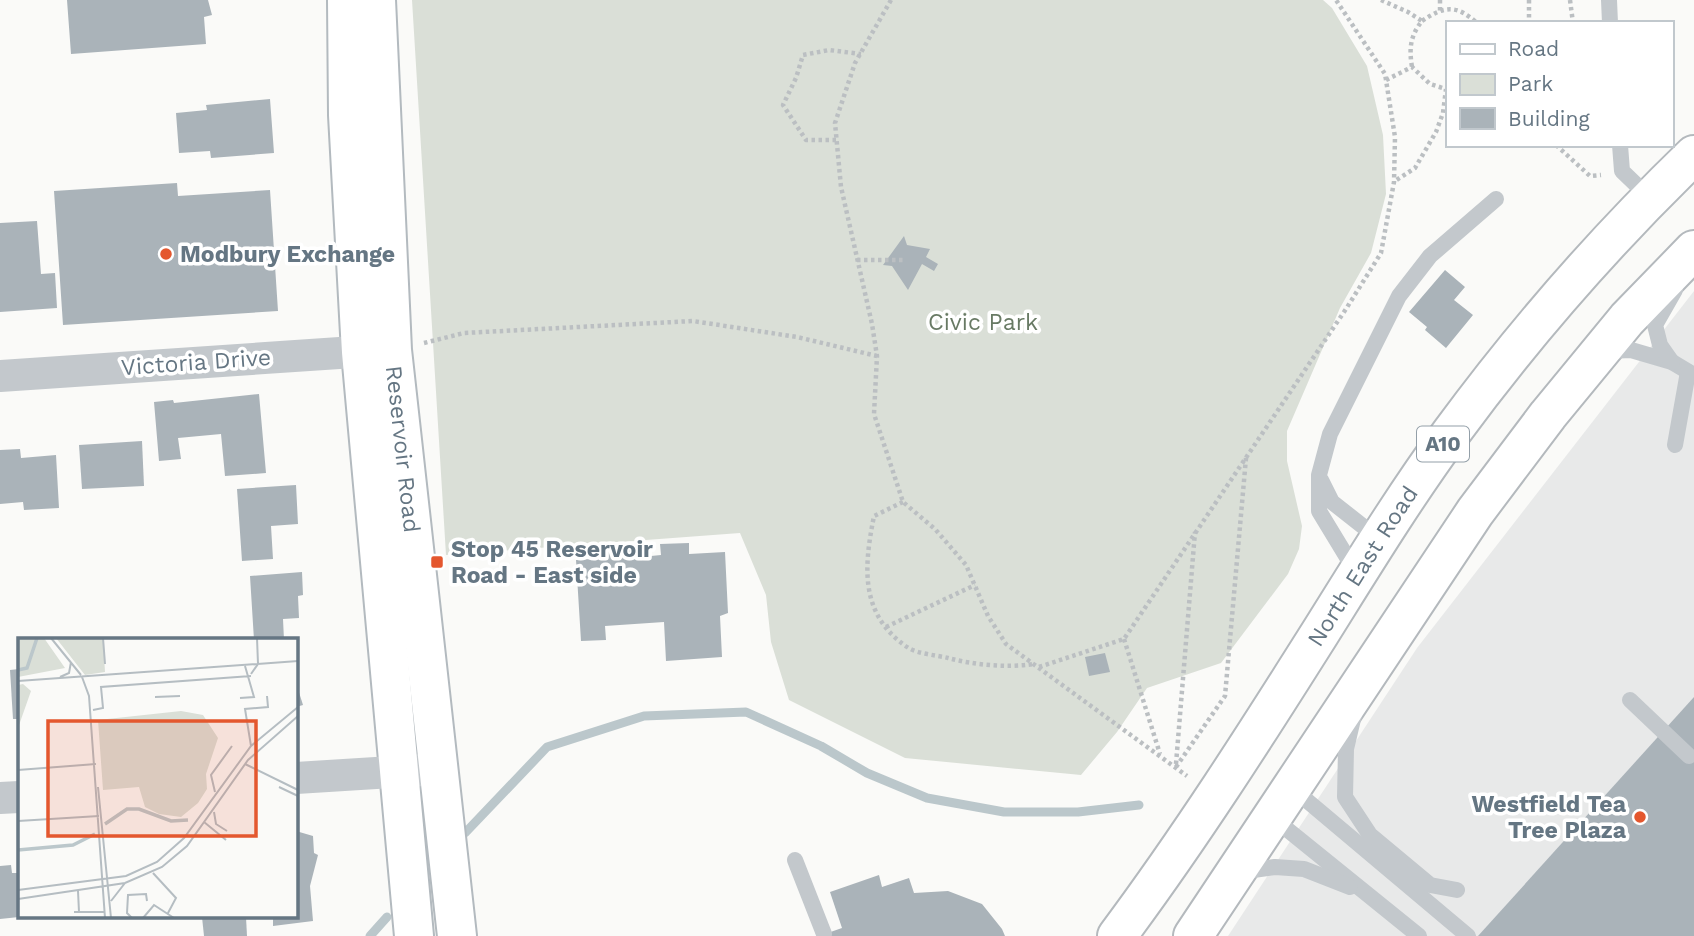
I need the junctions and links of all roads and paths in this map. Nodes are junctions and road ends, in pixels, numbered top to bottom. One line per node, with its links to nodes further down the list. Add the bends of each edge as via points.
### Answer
1 (891, 0): 15 (path)
2 (1336, 0): 17 (path)
3 (1381, 0): 10 (path)
4 (1440, 0): 9 (path)
5 (1529, 0): 12 (path)
6 (1570, 0): 13 (path)
7 (1609, 0): 14 (lane)
8 (354, 1): 32 (main road, Reservoir Road, via 348,115)
9 (1440, 11): 10 (path); 11 (path, via 1465,12)
10 (1422, 21): 16 (path, via 1411,42)
11 (1475, 21)
12 (1529, 21)
13 (1573, 21)
14 (1610, 21)
15 (861, 54): 20 (path, via 835,123); 20 (path, via 829,50 803,55 783,105 807,140)
16 (1412, 67): 17 (path); 18 (path, via 1430,84)
17 (1386, 80): 25 (path, via 1395,136)
18 (1446, 88)
19 (1446, 94): 25 (path, via 1436,132 1415,168)
20 (836, 140): 30 (path)
21 (1558, 147): 24 (path, via 1590,177)
22 (1620, 147): 24 (lane)
23 (1694, 155): 26 (main road, North East Road / A10)
24 (1622, 171): 26 (lane)
25 (1394, 181): 39 (path, via 1381,253)
26 (1650, 198): 43 (main road, North East Road / A10, via 1517,347)
27 (1496, 199): 40 (lane, via 1430,256 1399,296 1329,434)
28 (1694, 250): 33 (main road)
29 (1694, 257): 35 (lane, via 1655,325 1660,345)
30 (857, 260): 31 (path); 34 (path)
31 (906, 260)
32 (377, 351): 34 (path, via 464,333 693,321 797,337); 37 (street, Victoria Drive); 55 (main road, Reservoir Road); 56 (main road, Reservoir Road)
33 (1600, 351): 35 (lane, via 1631,350); 49 (main road, via 1475,512)
34 (877, 356): 41 (path, via 874,414)
35 (1672, 362): 36 (lane)
36 (1691, 373): 38 (lane)
37 (0, 376)
38 (1675, 445)
39 (1246, 457): 42 (path); 53 (path, via 1224,696)
40 (1319, 475): 43 (lane, via 1332,502); 44 (lane, via 1319,511)
41 (903, 502): 45 (path, via 935,529 966,565); 46 (path, via 874,516 869,541 866,579 877,619)
42 (1195, 531): 47 (path); 53 (path)
43 (1379, 539): 44 (main road, North East Road / A10)
44 (1357, 574): 54 (main road, North East Road / A10)
45 (975, 585): 46 (path); 48 (path, via 1006,644)
46 (886, 627): 48 (path, via 908,648 960,661)
47 (1124, 639): 48 (path); 51 (path)
48 (1037, 666): 51 (path)
49 (1362, 682): 61 (main road); 64 (lane, via 1346,749 1345,797 1370,835 1430,885)
50 (1630, 700): 52 (lane)
51 (1160, 754): 53 (path)
52 (1689, 756)
53 (1176, 767): 57 (path)
54 (1235, 767): 61 (main road); 69 (main road, North East Road / A10)
55 (437, 769): 56 (street); 68 (main road, Reservoir Road)
56 (399, 772): 58 (street); 67 (main road, Reservoir Road)
57 (1187, 776)
58 (298, 778)
59 (18, 797): 60 (street)
60 (0, 798)
61 (1283, 803): 63 (main road); 65 (lane); 72 (lane)
62 (795, 860): 66 (lane)
63 (1237, 872): 65 (lane, via 1304,869); 70 (main road)
64 (1457, 890)
65 (1365, 893): 71 (lane)
66 (824, 934)
67 (414, 936)
68 (457, 936)
69 (1117, 936)
70 (1193, 936)
71 (1419, 936)
72 (1468, 936)

